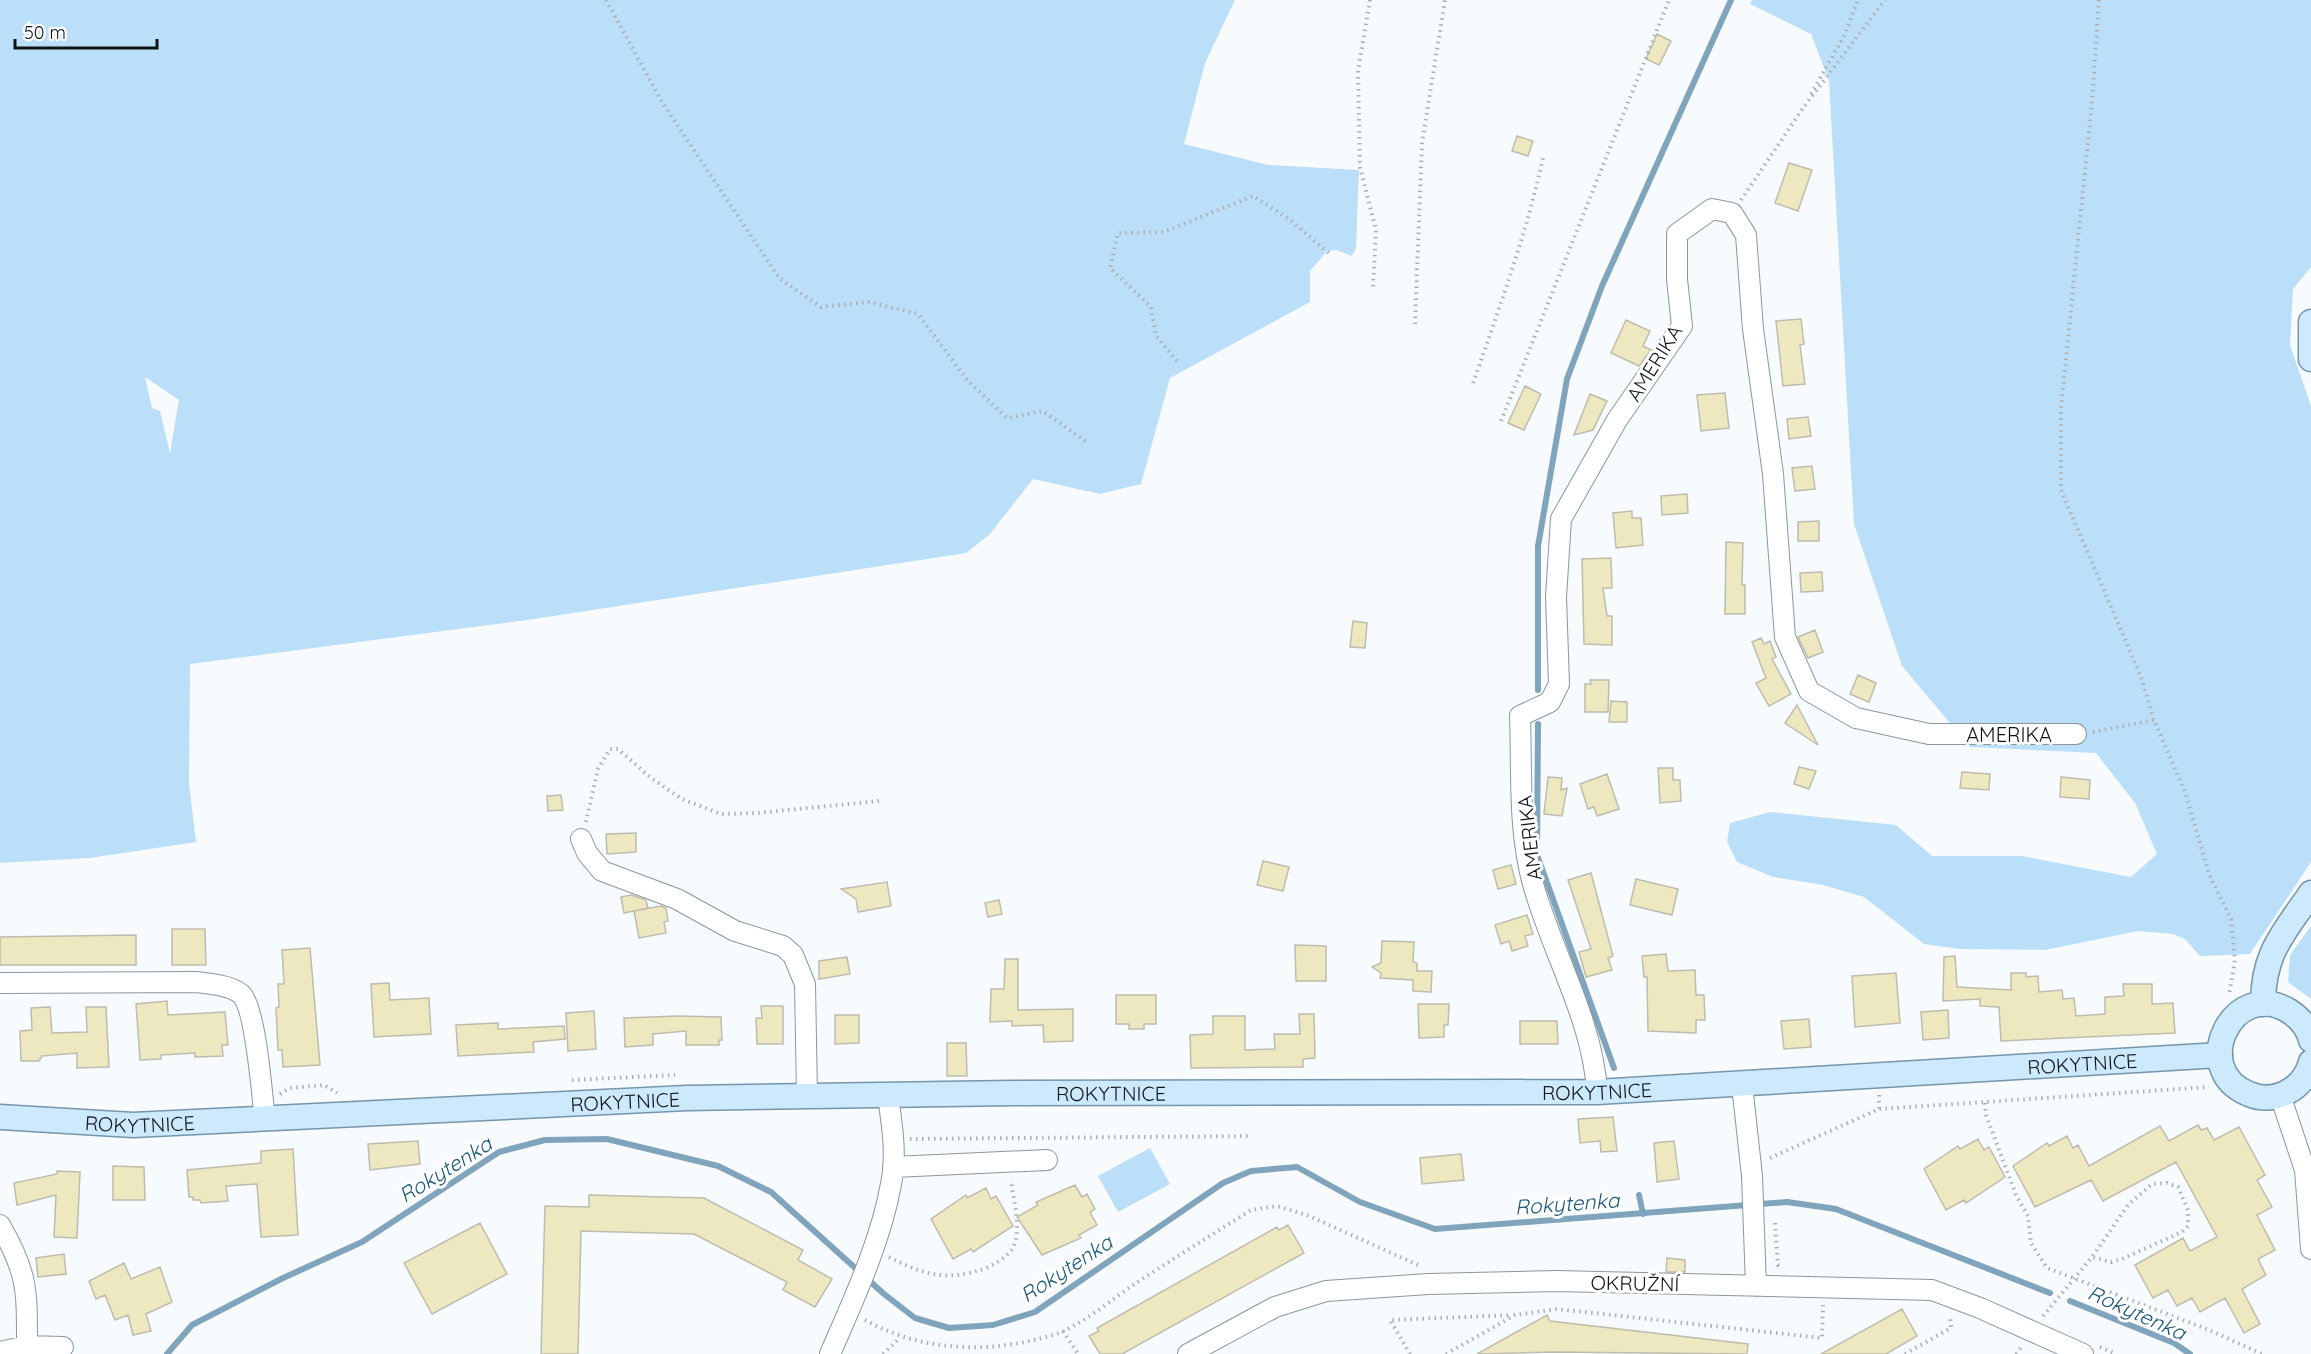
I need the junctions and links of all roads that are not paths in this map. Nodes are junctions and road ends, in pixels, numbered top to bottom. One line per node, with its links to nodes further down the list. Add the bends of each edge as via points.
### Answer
1 (2311, 322): 2 (main road)
2 (2311, 360)
3 (2076, 734): 12 (street, AMERIKA, via 1929,734 1856,718 1809,691 1785,637 1773,474 1753,329 1746,235 1732,213 1712,209 1677,234 1682,326 1617,420 1561,519 1556,597 1559,684 1550,702 1520,716 1526,855 1593,1058)
4 (582, 839): 14 (street, via 587,853 602,871 677,899 735,931 783,945 793,955 805,984)
5 (2311, 893): 7 (main road, via 2271,950)
6 (0, 983): 17 (street, via 196,982 238,992 250,1009)
7 (2263, 1004): 8 (main road, via 2296,1015); 9 (main road, via 2248,1008 2231,1020 2221,1041)
8 (2311, 1040)
9 (2220, 1055): 11 (main road, ROKYTNICE); 13 (main road, via 2225,1073 2239,1089 2259,1097)
10 (2311, 1062): 13 (main road, via 2298,1085)
11 (1742, 1084): 12 (main road, ROKYTNICE); 22 (street, via 1752,1176)
12 (1597, 1092): 15 (main road, ROKYTNICE)
13 (2280, 1095): 21 (street, via 2305,1170)
14 (807, 1096): 15 (main road, ROKYTNICE); 17 (main road, ROKYTNICE, via 481,1107)
15 (888, 1096): 19 (street)
16 (0, 1117): 17 (main road, ROKYTNICE, via 133,1125)
17 (265, 1120)
18 (1047, 1160): 19 (street)
19 (893, 1167): 26 (street, via 892,1184 871,1252)
20 (0, 1225): 23 (street, via 26,1282)
21 (2311, 1249)
22 (1756, 1286): 27 (street, OKRUŽNÍ, via 1557,1281 1326,1291 1275,1307); 28 (street, OKRUŽNÍ, via 1932,1290)
23 (27, 1346): 24 (street); 25 (street)
24 (63, 1347)
25 (0, 1352)
26 (830, 1354)
27 (1188, 1354)
28 (2083, 1354)

